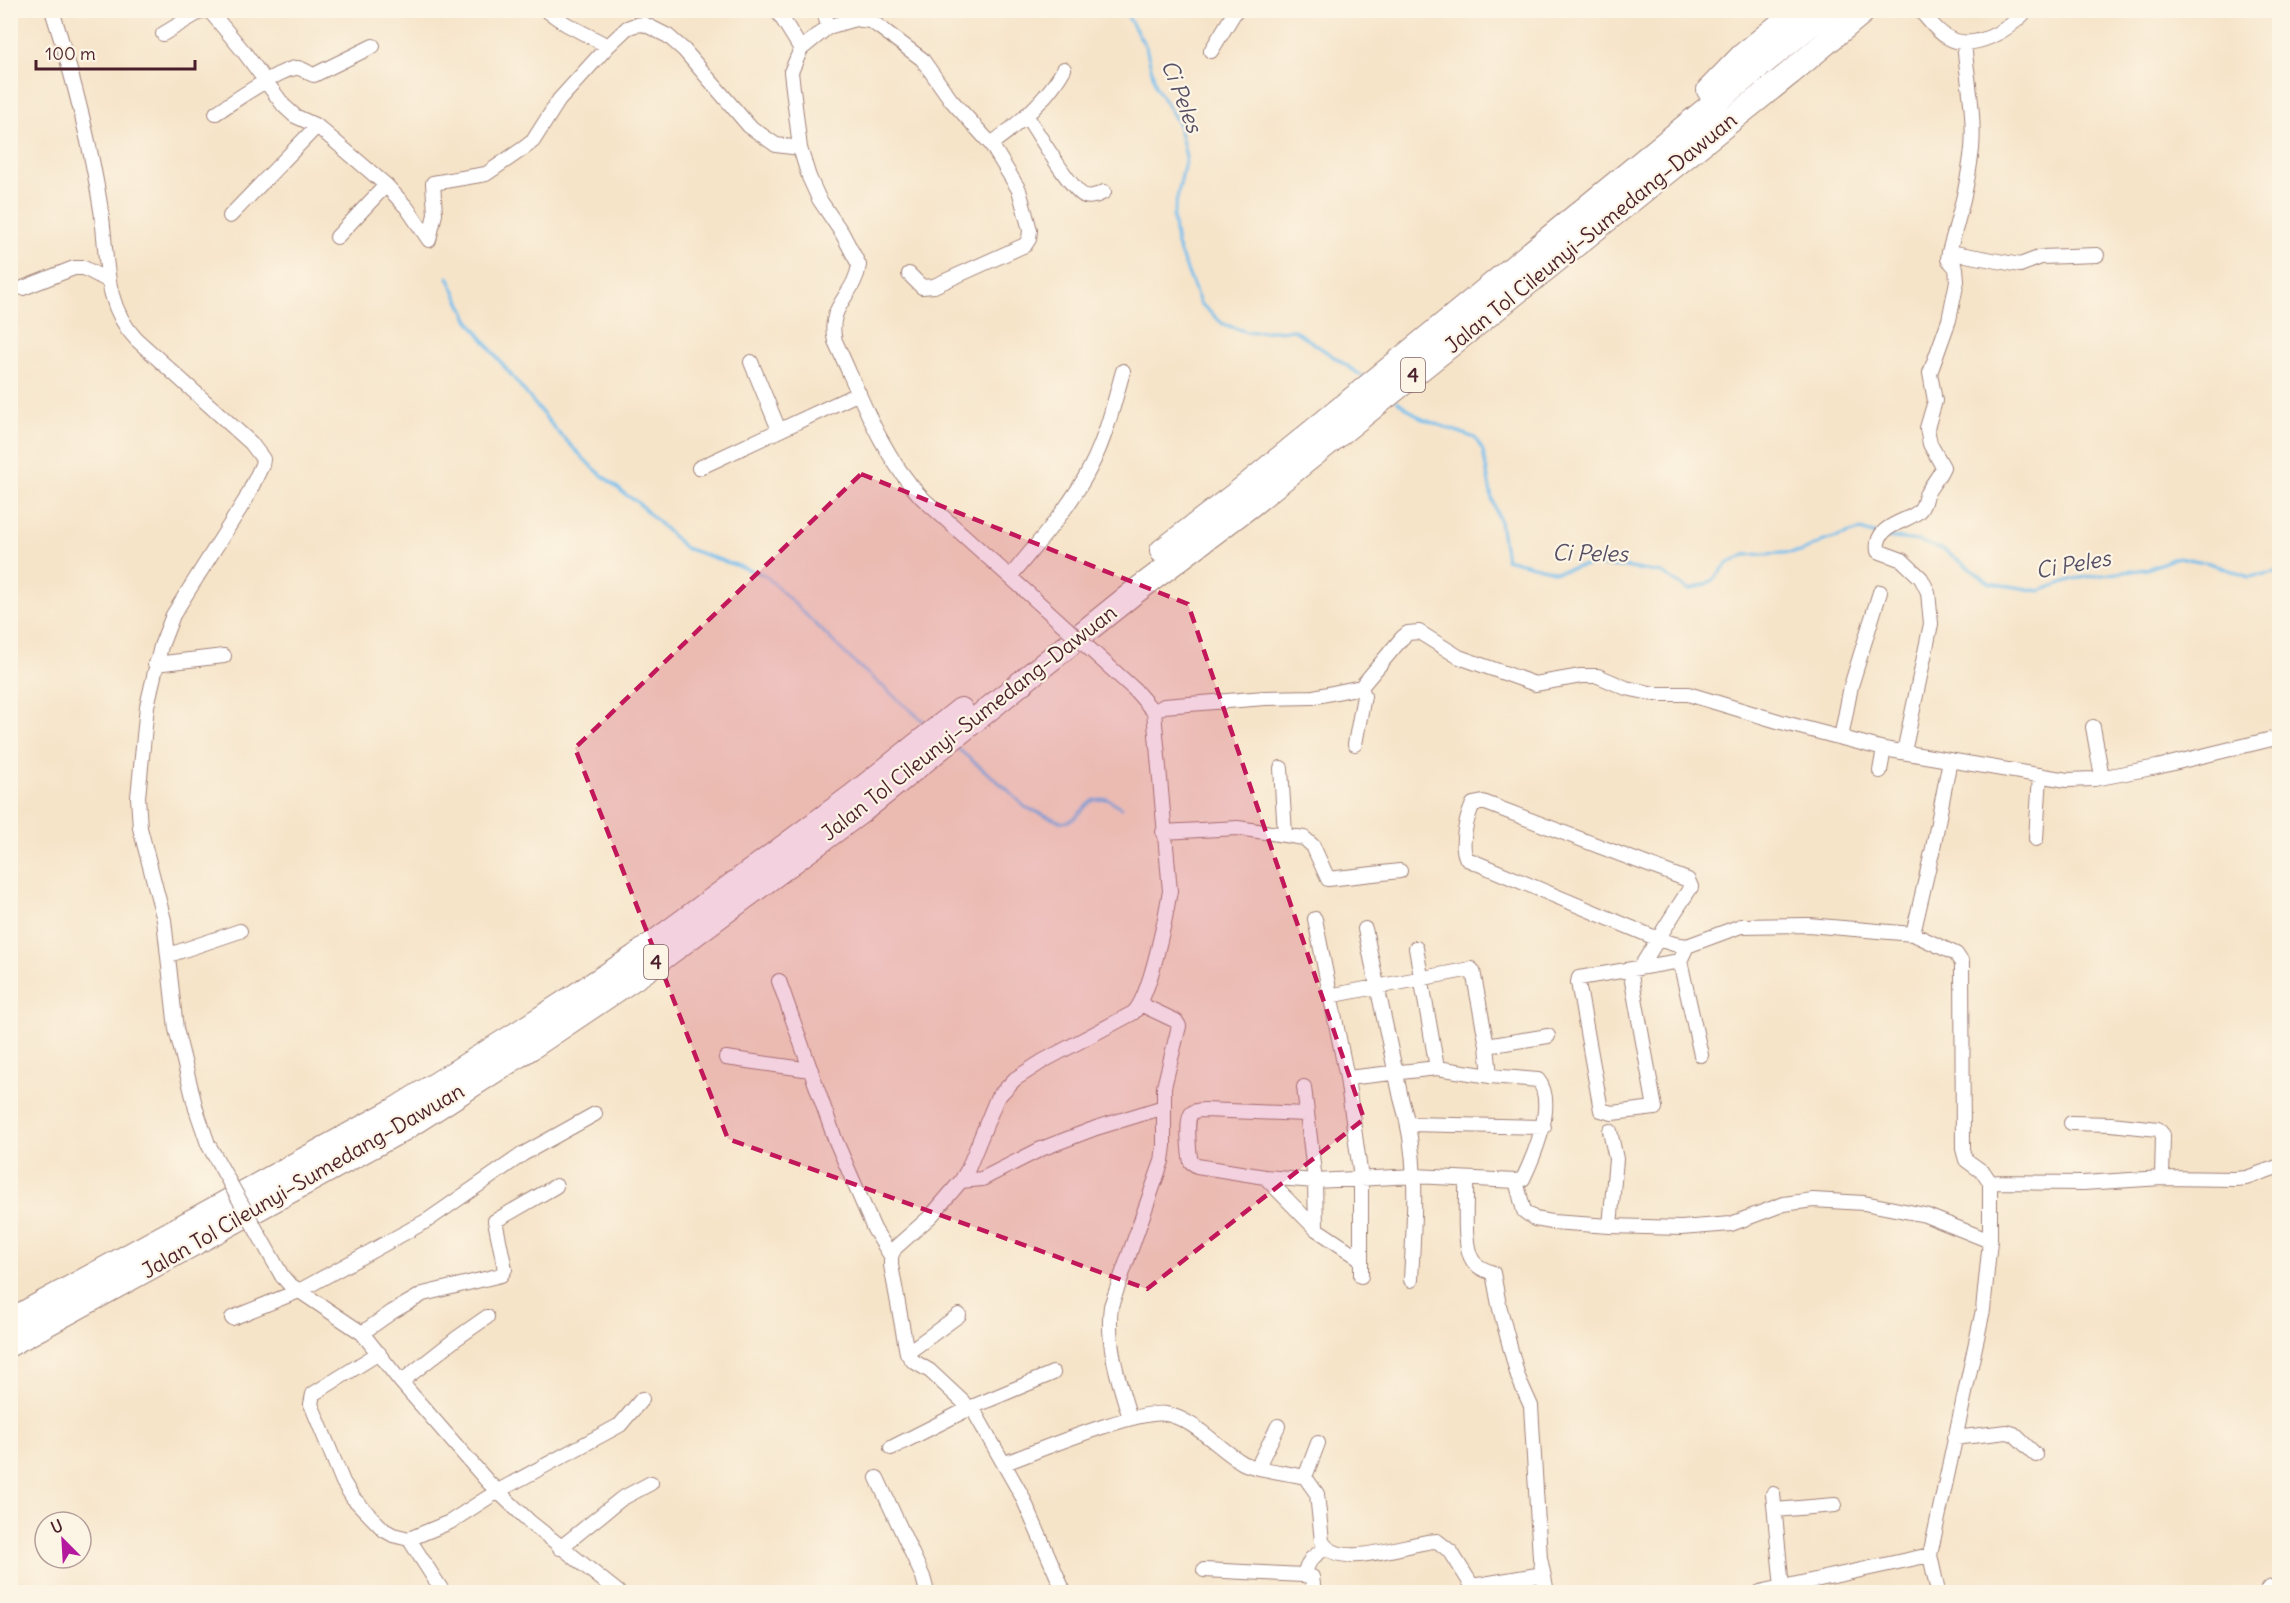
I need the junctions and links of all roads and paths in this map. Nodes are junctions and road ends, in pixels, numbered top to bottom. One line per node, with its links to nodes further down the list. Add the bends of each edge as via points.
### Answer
1 (52, 10): 38 (street, via 101,210)
2 (203, 10): 15 (street)
3 (546, 10): 18 (street)
4 (777, 10): 19 (street)
5 (824, 10): 14 (street)
6 (1236, 10): 20 (street)
7 (1798, 10): 29 (highway, via 1742,56)
8 (1828, 10): 29 (highway, Jalan Tol Cileunyi–Sumedang–Dawuan / 4)
9 (1865, 10): 22 (highway, Jalan Tol Cileunyi–Sumedang–Dawuan / 4)
10 (1878, 10): 22 (highway)
11 (1920, 10): 16 (street, via 1944,36)
12 (2027, 10): 16 (street, via 1997,34)
13 (216, 13): 23 (street)
14 (828, 27): 19 (street); 27 (street, via 855,19 878,26 922,59 951,100)
15 (163, 34)
16 (1964, 43): 35 (street, via 1972,148 1966,193)
17 (373, 46): 23 (street, via 317,74 296,68)
18 (608, 46): 28 (street, via 635,25 644,24 668,36 749,126 776,145); 30 (street, via 559,100 533,141 486,174 433,183 435,214 429,240)
19 (801, 49): 28 (street, via 791,72)
20 (1211, 51)
21 (1064, 69): 25 (street)
22 (1790, 73): 34 (highway, Jalan Tol Cileunyi–Sumedang–Dawuan / 4)
23 (266, 81): 24 (street); 26 (street, via 295,116)
24 (216, 113)
25 (1026, 115): 27 (street); 31 (street, via 1082,195)
26 (317, 126): 30 (street); 32 (street)
27 (992, 144): 37 (street, via 1019,190 1030,230 1028,242 928,288)
28 (800, 148): 42 (street, via 819,199 859,265 833,317 832,327)
29 (1625, 175): 34 (highway, Jalan Tol Cileunyi–Sumedang–Dawuan / 4)
30 (386, 185): 33 (street)
31 (1104, 192)
32 (230, 216)
33 (337, 237)
34 (1567, 238): 45 (highway, Jalan Tol Cileunyi–Sumedang–Dawuan / 4)
35 (1949, 252): 36 (street, via 2020,265 2041,257); 57 (street, via 1957,281 1949,320 1930,373 1935,401 1927,428 1930,444 1943,467 1917,514 1903,518 1881,536 1878,551 1902,560 1921,578 1928,592 1931,624)
36 (2097, 255)
37 (909, 274)
38 (108, 280): 39 (street, via 84,268 74,268); 49 (street, via 124,327 251,443 263,459 246,499 173,615)
39 (23, 288)
40 (751, 362): 43 (street)
41 (1123, 371): 46 (street, via 1092,466 1077,492)
42 (859, 393): 43 (street); 46 (street, via 874,428 912,488)
43 (779, 430): 44 (street)
44 (699, 468)
45 (1246, 497): 121 (highway, Jalan Tol Cileunyi–Sumedang–Dawuan / 4, via 635,957 395,1110); 123 (highway, Jalan Tol Cileunyi–Sumedang–Dawuan / 4, via 1132,594 864,809 643,972 405,1128)
46 (1010, 577): 51 (street, bridge, via 1135,690)
47 (1880, 592): 54 (street, via 1851,686)
48 (224, 656): 49 (street)
49 (155, 664): 74 (street, via 147,706 139,813)
50 (1362, 687): 51 (street, via 1313,697 1164,706); 54 (street, via 1402,638 1413,632 1459,657 1535,684 1598,676 1655,694 1688,694); 55 (street, via 1364,696)
51 (1154, 712): 63 (street)
52 (2092, 728): 62 (street)
53 (2280, 737): 62 (street)
54 (1841, 738): 56 (street)
55 (1355, 744)
56 (1884, 749): 57 (street); 60 (street)
57 (1904, 752): 58 (street)
58 (1950, 760): 61 (street); 70 (street)
59 (1281, 768): 64 (street)
60 (1880, 771)
61 (2040, 775): 62 (street, via 2080,781); 65 (street)
62 (2102, 777)
63 (1163, 832): 64 (street, via 1238,828); 81 (street, via 1170,891)
64 (1285, 835): 66 (street, via 1304,838 1313,846 1328,879)
65 (2036, 839)
66 (1400, 871)
67 (1315, 919): 80 (street)
68 (1365, 929): 79 (street)
69 (240, 930): 74 (street)
70 (1913, 934): 72 (street, via 1808,925 1741,926); 108 (street, via 1956,954 1962,963 1963,1149 1966,1160)
71 (1658, 939): 71 (street, via 1467,859 1464,843 1473,804 1483,802 1688,880 1691,887); 72 (street); 76 (street)
72 (1687, 946): 75 (street)
73 (1416, 948): 77 (street)
74 (169, 955): 117 (street, bridge, via 176,1029 208,1144 282,1276)
75 (1680, 961): 76 (street); 84 (street)
76 (1635, 969): 76 (street, via 1655,1108 1612,1113 1601,1110 1578,982 1583,977)
77 (1422, 979): 79 (street); 83 (street, via 1472,969); 86 (street)
78 (778, 981): 87 (street)
79 (1376, 988): 80 (street, via 1334,995); 88 (street)
80 (1331, 999): 90 (street)
81 (1140, 1004): 92 (street, via 1179,1024 1164,1087); 105 (street, via 1132,1013 1043,1061 1005,1089 997,1098)
82 (1548, 1036): 83 (street)
83 (1487, 1046): 89 (street)
84 (1701, 1054)
85 (726, 1058): 87 (street)
86 (1437, 1068): 88 (street); 89 (street)
87 (811, 1070): 113 (street, via 835,1139 874,1229)
88 (1395, 1072): 90 (street); 95 (street)
89 (1490, 1076): 97 (street, via 1540,1082)
90 (1347, 1078): 102 (street)
91 (1304, 1086): 94 (street)
92 (1164, 1107): 105 (street, via 1041,1149 982,1179); 130 (street, via 1161,1161 1108,1324)
93 (595, 1114): 117 (street, via 523,1154 428,1220)
94 (1306, 1114): 101 (street, via 1204,1110 1190,1115 1193,1165); 106 (street)
95 (1409, 1124): 97 (street); 100 (street)
96 (2071, 1124): 103 (street, via 2158,1129 2163,1135)
97 (1544, 1127): 107 (street, via 1523,1179)
98 (1610, 1131): 110 (street, via 1617,1160)
99 (2280, 1166): 103 (street, via 2246,1178)
100 (1415, 1176): 102 (street); 104 (street); 116 (street)
101 (1265, 1177): 106 (street); 111 (street)
102 (1361, 1178): 106 (street); 114 (street)
103 (2162, 1178): 108 (street, via 2083,1183)
104 (1466, 1180): 107 (street); 150 (street, via 1468,1248 1480,1269 1493,1273 1516,1366 1531,1406)
105 (961, 1181): 113 (street)
106 (1315, 1181): 111 (street)
107 (1516, 1181): 110 (street, via 1524,1211 1535,1220)
108 (1990, 1182): 112 (street)
109 (556, 1186): 122 (street, via 495,1221 505,1269 501,1275 423,1294)
110 (1610, 1226): 112 (street, via 1681,1228 1731,1224 1784,1204 1814,1200 1864,1203 1925,1215)
111 (1316, 1229): 114 (street)
112 (1990, 1241): 132 (street, via 1983,1310)
113 (891, 1256): 125 (street)
114 (1361, 1259): 115 (street)
115 (1361, 1276)
116 (1411, 1280)
117 (298, 1290): 120 (street); 122 (street)
118 (959, 1315): 125 (street)
119 (487, 1317): 127 (street)
120 (232, 1318)
121 (10, 1321)
122 (362, 1333): 124 (street)
123 (10, 1344)
124 (379, 1353): 127 (street); 145 (street, via 313,1394 310,1404 353,1498 384,1530)
125 (907, 1353): 129 (street)
126 (1053, 1373): 129 (street)
127 (401, 1382): 141 (street)
128 (642, 1399): 141 (street, via 620,1425)
129 (972, 1407): 134 (street); 136 (street)
130 (1130, 1418): 136 (street); 137 (street, via 1165,1414 1180,1419 1243,1463)
131 (1278, 1426): 137 (street)
132 (1954, 1438): 135 (street, via 2007,1432); 148 (street)
133 (1318, 1443): 138 (street)
134 (891, 1448)
135 (2036, 1455)
136 (1005, 1463): 159 (street)
137 (1258, 1466): 138 (street)
138 (1305, 1477): 147 (street, via 1317,1494)
139 (877, 1478): 158 (street)
140 (651, 1483): 146 (street, via 621,1498)
141 (498, 1491): 145 (street, via 450,1522); 146 (street)
142 (1773, 1494): 144 (street)
143 (1835, 1505): 144 (street)
144 (1775, 1510): 152 (street)
145 (409, 1539): 156 (street)
146 (560, 1548): 157 (street)
147 (1325, 1548): 151 (street, via 1311,1559); 154 (street, via 1336,1553 1382,1553 1437,1541 1451,1552)
148 (1930, 1555): 153 (street); 163 (street)
149 (1204, 1570): 151 (street)
150 (1543, 1574): 154 (street); 161 (street)
151 (1303, 1575): 160 (street, via 1312,1578)
152 (1782, 1588): 153 (street); 162 (street)
153 (1805, 1588)
154 (1474, 1589)
155 (2280, 1590): 164 (highway)
156 (442, 1593)
157 (618, 1593)
158 (927, 1593)
159 (1064, 1593)
160 (1314, 1593)
161 (1547, 1593)
162 (1760, 1593)
163 (1938, 1593)
164 (2273, 1593)

